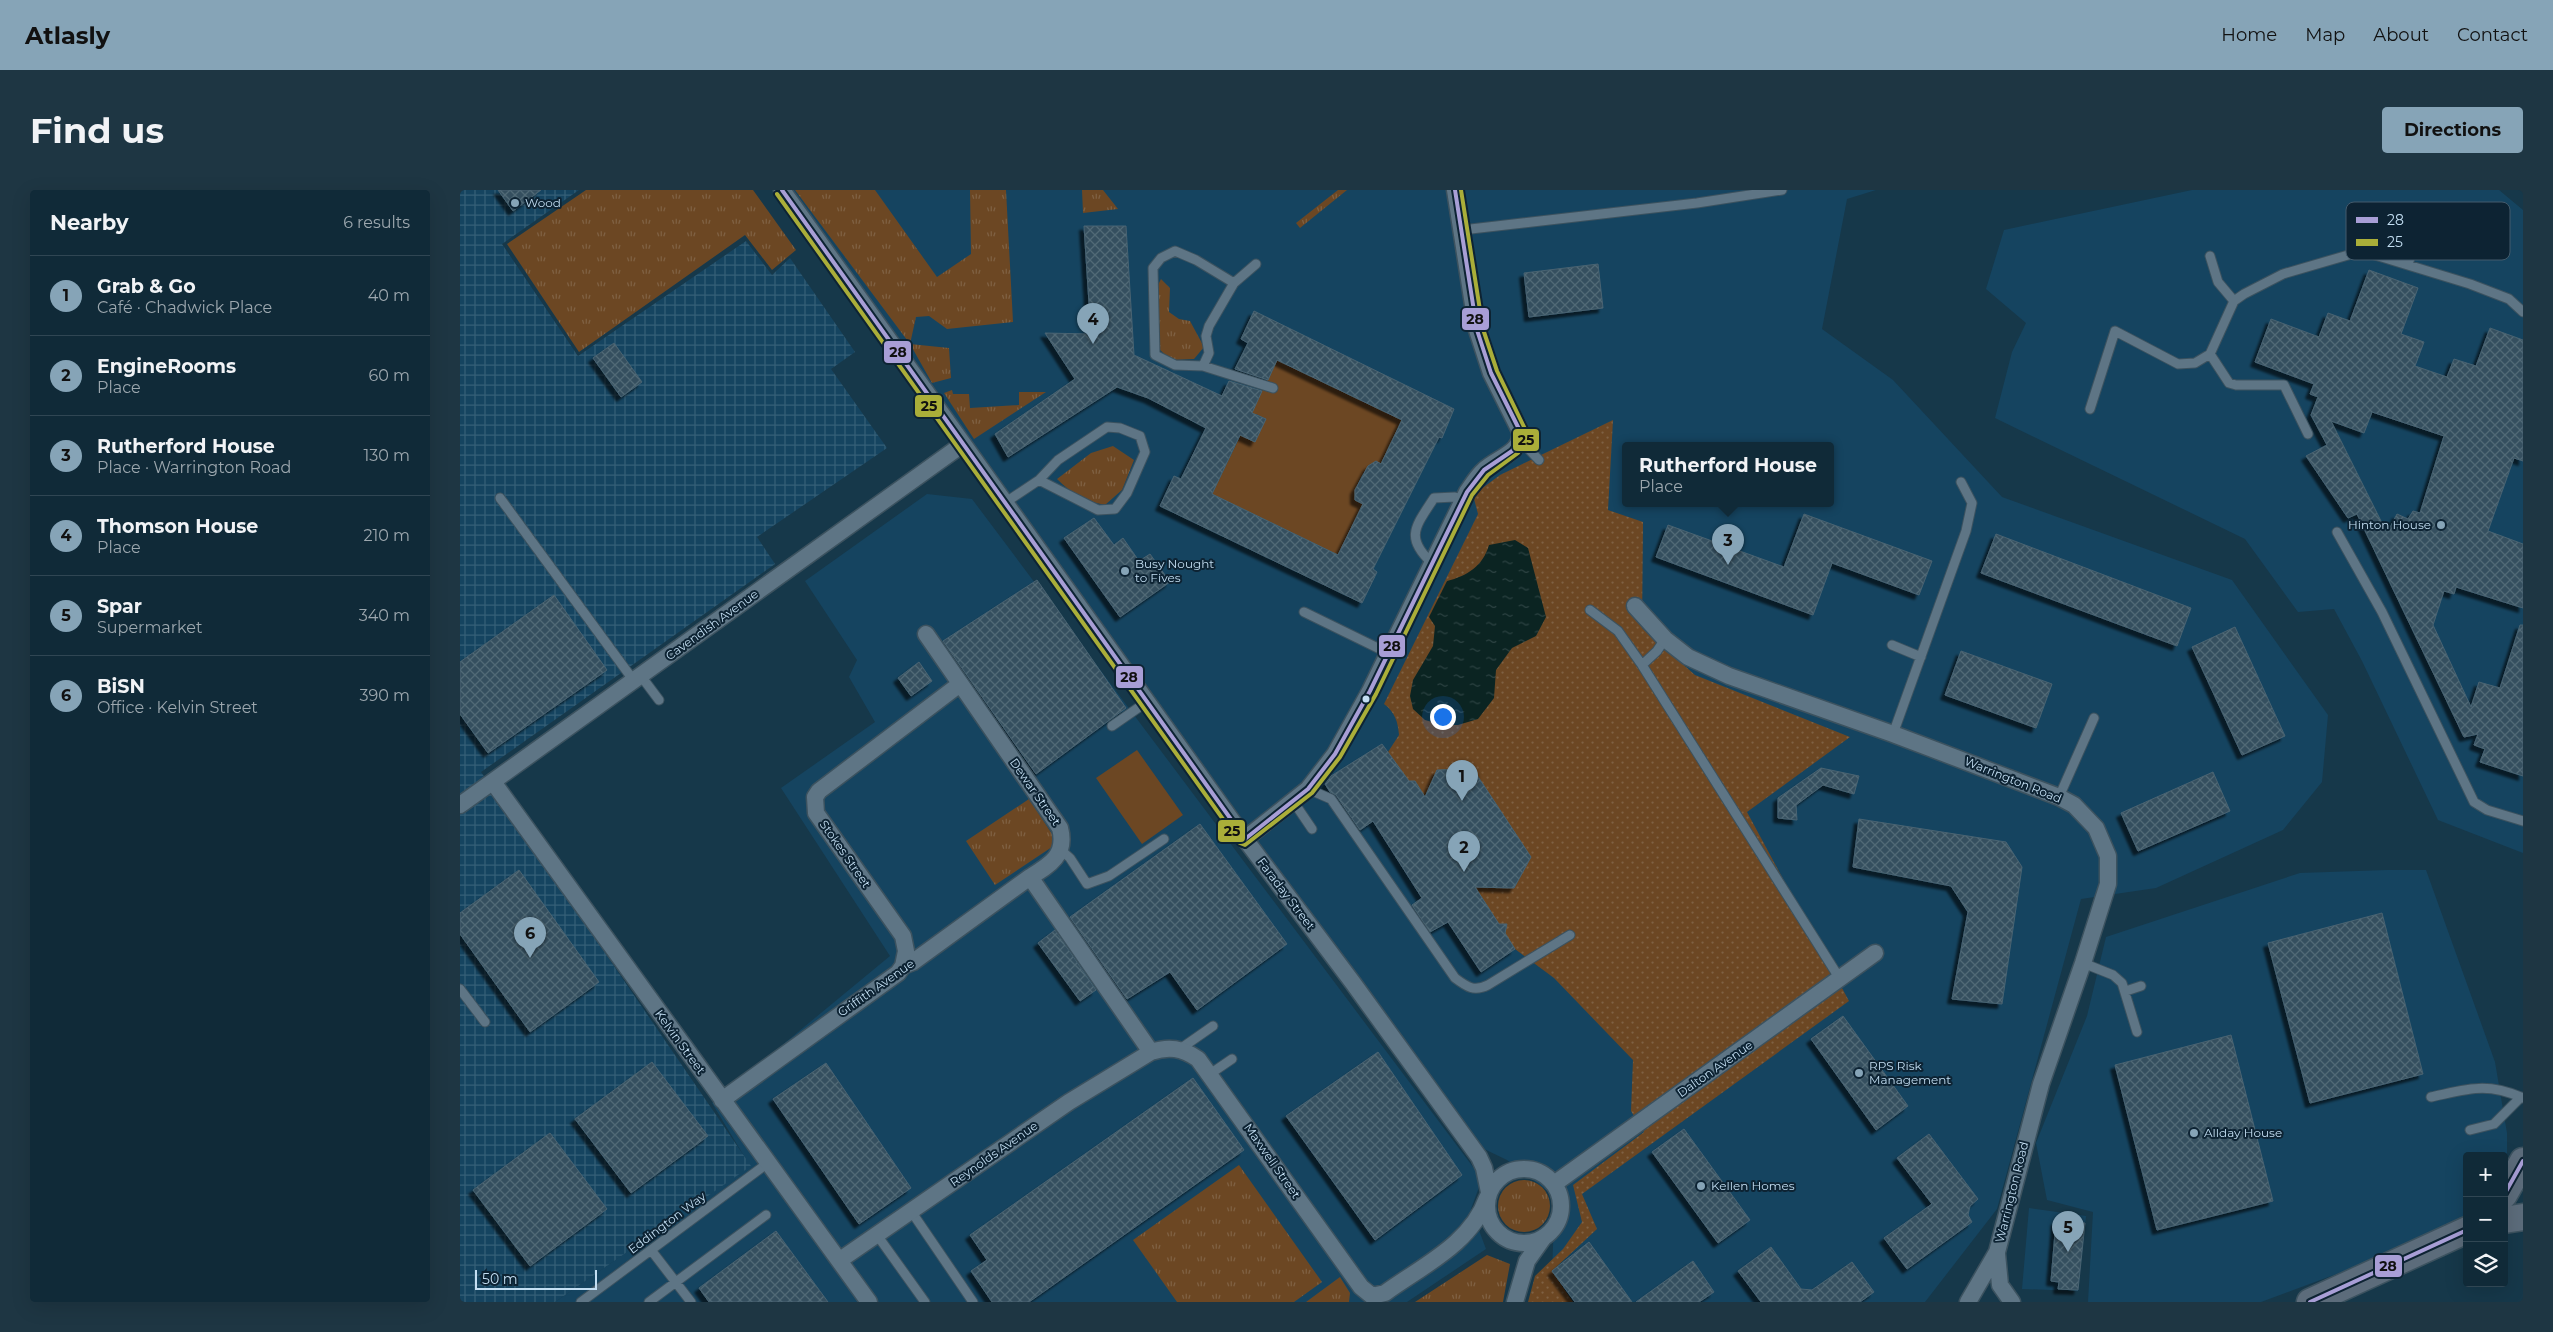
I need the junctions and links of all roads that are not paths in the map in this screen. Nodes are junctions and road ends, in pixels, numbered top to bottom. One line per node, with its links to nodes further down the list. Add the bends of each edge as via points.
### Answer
1 (782, 190): 20 (street, Faraday Street)
2 (1455, 190): 4 (street)
3 (1782, 190): 4 (lane)
4 (1462, 230): 19 (street, via 1477,330 1492,373 1520,431)
5 (2210, 256): 12 (lane, via 2218,282)
6 (2346, 256): 12 (lane, via 2283,274)
7 (2392, 260): 10 (lane)
8 (2409, 260): 10 (lane)
9 (1256, 264): 11 (lane)
10 (2408, 265): 13 (lane, via 2508,299)
11 (1234, 283): 15 (lane, via 1209,326 1206,336 1210,353); 15 (lane, via 1175,251 1161,258 1153,268 1155,355 1175,365)
12 (2234, 301): 14 (lane)
13 (2523, 312)
14 (2210, 354): 17 (lane, via 2195,363 2178,364 2115,331); 18 (lane, via 2229,383 2284,385)
15 (1203, 366): 16 (lane)
16 (1273, 388)
17 (2090, 409)
18 (2308, 434)
19 (1520, 440): 21 (lane); 25 (street, via 1512,451 1484,470)
20 (963, 444): 26 (street, Faraday Street); 38 (street, Cavendish Avenue)
21 (1539, 460)
22 (1039, 480): 22 (lane, via 1058,460 1107,427 1140,436 1144,446 1145,452 1127,492 1115,509 1098,510); 26 (lane)
23 (1961, 482): 36 (lane, via 1972,503 1966,531)
24 (500, 498): 38 (lane)
25 (1463, 500): 28 (street); 28 (lane, via 1434,498 1414,532 1421,553)
26 (1006, 502): 41 (street, Faraday Street)
27 (2337, 532): 50 (lane, via 2382,612 2474,802 2487,810)
28 (1432, 563): 35 (street)
29 (1635, 606): 33 (street, Warrington Road)
30 (1590, 610): 37 (lane, via 1618,631)
31 (1304, 612): 35 (lane)
32 (926, 634): 39 (street, Dewar Street)
33 (1665, 639): 37 (lane); 44 (street, Warrington Road, via 1688,657 1729,676)
34 (1892, 645): 36 (lane)
35 (1388, 653): 46 (street, via 1335,754)
36 (1921, 657): 44 (lane)
37 (1642, 665): 60 (lane)
38 (638, 678): 40 (lane); 45 (street, Cavendish Avenue)
39 (960, 684): 54 (street, Dewar Street, via 1056,821 1062,835); 59 (street, Stokes Street, via 815,797 816,813 903,936)
40 (659, 700)
41 (1148, 701): 43 (lane); 53 (street, Faraday Street)
42 (2094, 718): 47 (lane)
43 (1112, 726)
44 (1894, 734): 47 (street, Warrington Road)
45 (493, 782): 49 (street, Cavendish Avenue); 73 (street, Kelvin Street)
46 (1308, 789): 48 (street); 56 (lane, via 1331,799 1455,978 1468,988 1478,990 1488,985)
47 (2059, 797): 58 (street, Warrington Road, via 2074,805 2091,822 2108,856 2108,884)
48 (1293, 801): 51 (lane); 53 (street)
49 (460, 805)
50 (2523, 821)
51 (1312, 829)
52 (1164, 839): 54 (lane, via 1109,876 1087,884 1070,858)
53 (1245, 839): 75 (street, Faraday Street)
54 (1060, 850): 55 (street, via 1054,861)
55 (1030, 877): 59 (street, Griffith Avenue); 68 (street)
56 (1570, 935)
57 (1875, 953): 60 (street, Dalton Avenue)
58 (2084, 963): 63 (lane, via 2113,975); 92 (street, Warrington Road, via 2041,1084)
59 (904, 966): 73 (street, Griffith Avenue)
60 (1840, 979): 79 (street, Dalton Avenue)
61 (2141, 986): 63 (lane)
62 (460, 990): 64 (lane)
63 (2126, 991): 66 (lane)
64 (485, 1022)
65 (1213, 1026): 67 (lane)
66 (2137, 1032)
67 (1180, 1049): 68 (street, via 1161,1048); 70 (street, Maxwell Street, via 1198,1059)
68 (1151, 1052): 82 (street, Reynolds Avenue, via 1069,1102)
69 (1232, 1059): 70 (lane)
70 (1210, 1074): 96 (street, Maxwell Street)
71 (2431, 1097): 72 (lane, via 2477,1087 2497,1089)
72 (2522, 1099): 74 (lane, via 2494,1124)
73 (722, 1100): 77 (street, Kelvin Street)
74 (2470, 1130)
75 (1479, 1157): 78 (street); 81 (street, Faraday Street)
76 (2523, 1161): 80 (main road)
77 (768, 1163): 91 (lane, Eddington Way); 93 (street, Kelvin Street)
78 (1515, 1170): 79 (street, via 1537,1171); 81 (street, via 1499,1178)
79 (1554, 1184): 89 (street, via 1559,1193 1561,1213 1552,1231)
80 (2508, 1188)
81 (1488, 1195): 88 (street, via 1489,1220); 90 (street, Maxwell Street, via 1481,1214)
82 (911, 1211): 87 (street, Reynolds Avenue); 102 (lane)
83 (766, 1215): 95 (lane)
84 (2523, 1217): 85 (main road)
85 (2508, 1219)
86 (2463, 1232): 106 (main road)
87 (877, 1235): 93 (street, Reynolds Avenue); 101 (lane)
88 (1503, 1237): 89 (street, via 1524,1244); 90 (street, Maxwell Street); 94 (street, via 1518,1260)
89 (1544, 1237): 94 (street)
90 (1462, 1238): 96 (street, Maxwell Street, via 1385,1293)
91 (651, 1250): 95 (lane); 97 (lane, Eddington Way)
92 (1997, 1252): 104 (street, Warrington Road); 105 (street, Warrington Road, via 2000,1285)
93 (840, 1260): 100 (street, Kelvin Street)
94 (1522, 1273): 103 (street)
95 (676, 1282): 98 (lane); 99 (lane)
96 (1370, 1299)
97 (581, 1302)
98 (649, 1302)
99 (691, 1302)
100 (869, 1302)
101 (925, 1302)
102 (973, 1302)
103 (1515, 1302)
104 (1968, 1302)
105 (2012, 1302)
106 (2310, 1302)

